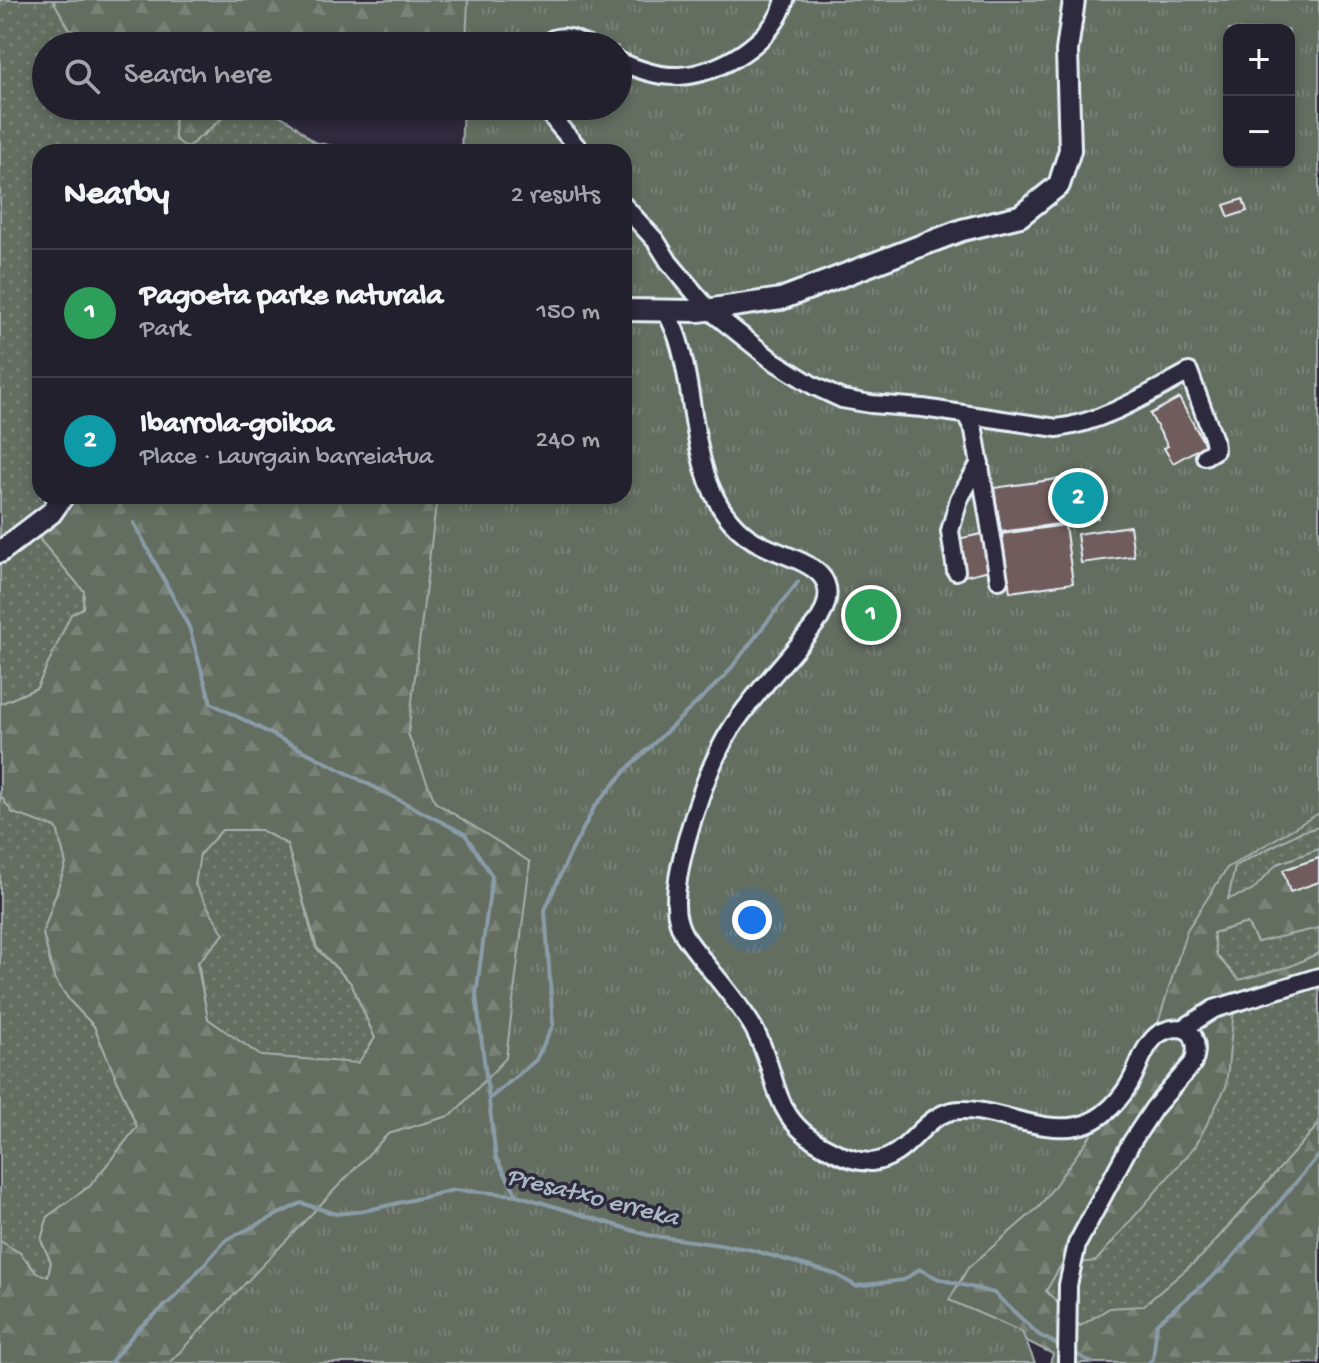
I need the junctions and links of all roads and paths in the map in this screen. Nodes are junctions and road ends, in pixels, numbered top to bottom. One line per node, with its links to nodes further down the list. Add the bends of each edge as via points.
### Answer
1 (785, 0): 3 (street, via 771,30 734,58 679,76)
2 (1074, 0): 7 (main road, via 1067,51 1070,150 1059,185 1020,216 962,230 781,299)
3 (632, 66)
4 (556, 120): 5 (street)
5 (576, 144)
6 (632, 216): 7 (street)
7 (708, 309): 9 (main road); 10 (street, via 772,360 842,399)
8 (632, 310): 9 (main road)
9 (666, 311): 18 (street, via 678,340 704,466 721,508 752,540 813,567 827,589 820,618 744,711 720,751 683,858 676,901 683,932 754,1029 787,1116 821,1145 864,1162 898,1153 951,1111 1034,1125 1077,1126 1120,1098 1156,1035)
10 (966, 415): 11 (street, via 1057,428 1079,424 1189,372 1214,440 1215,450); 12 (street)
11 (1205, 456)
12 (980, 463): 15 (street, via 959,499 950,531); 16 (street)
13 (57, 504): 14 (main road)
14 (0, 552)
15 (956, 571)
16 (999, 580)
17 (1319, 977): 18 (street, via 1214,1009)
18 (1184, 1028): 19 (street, via 1194,1039 1193,1063 1131,1143 1077,1244 1068,1285)
19 (1064, 1353)

